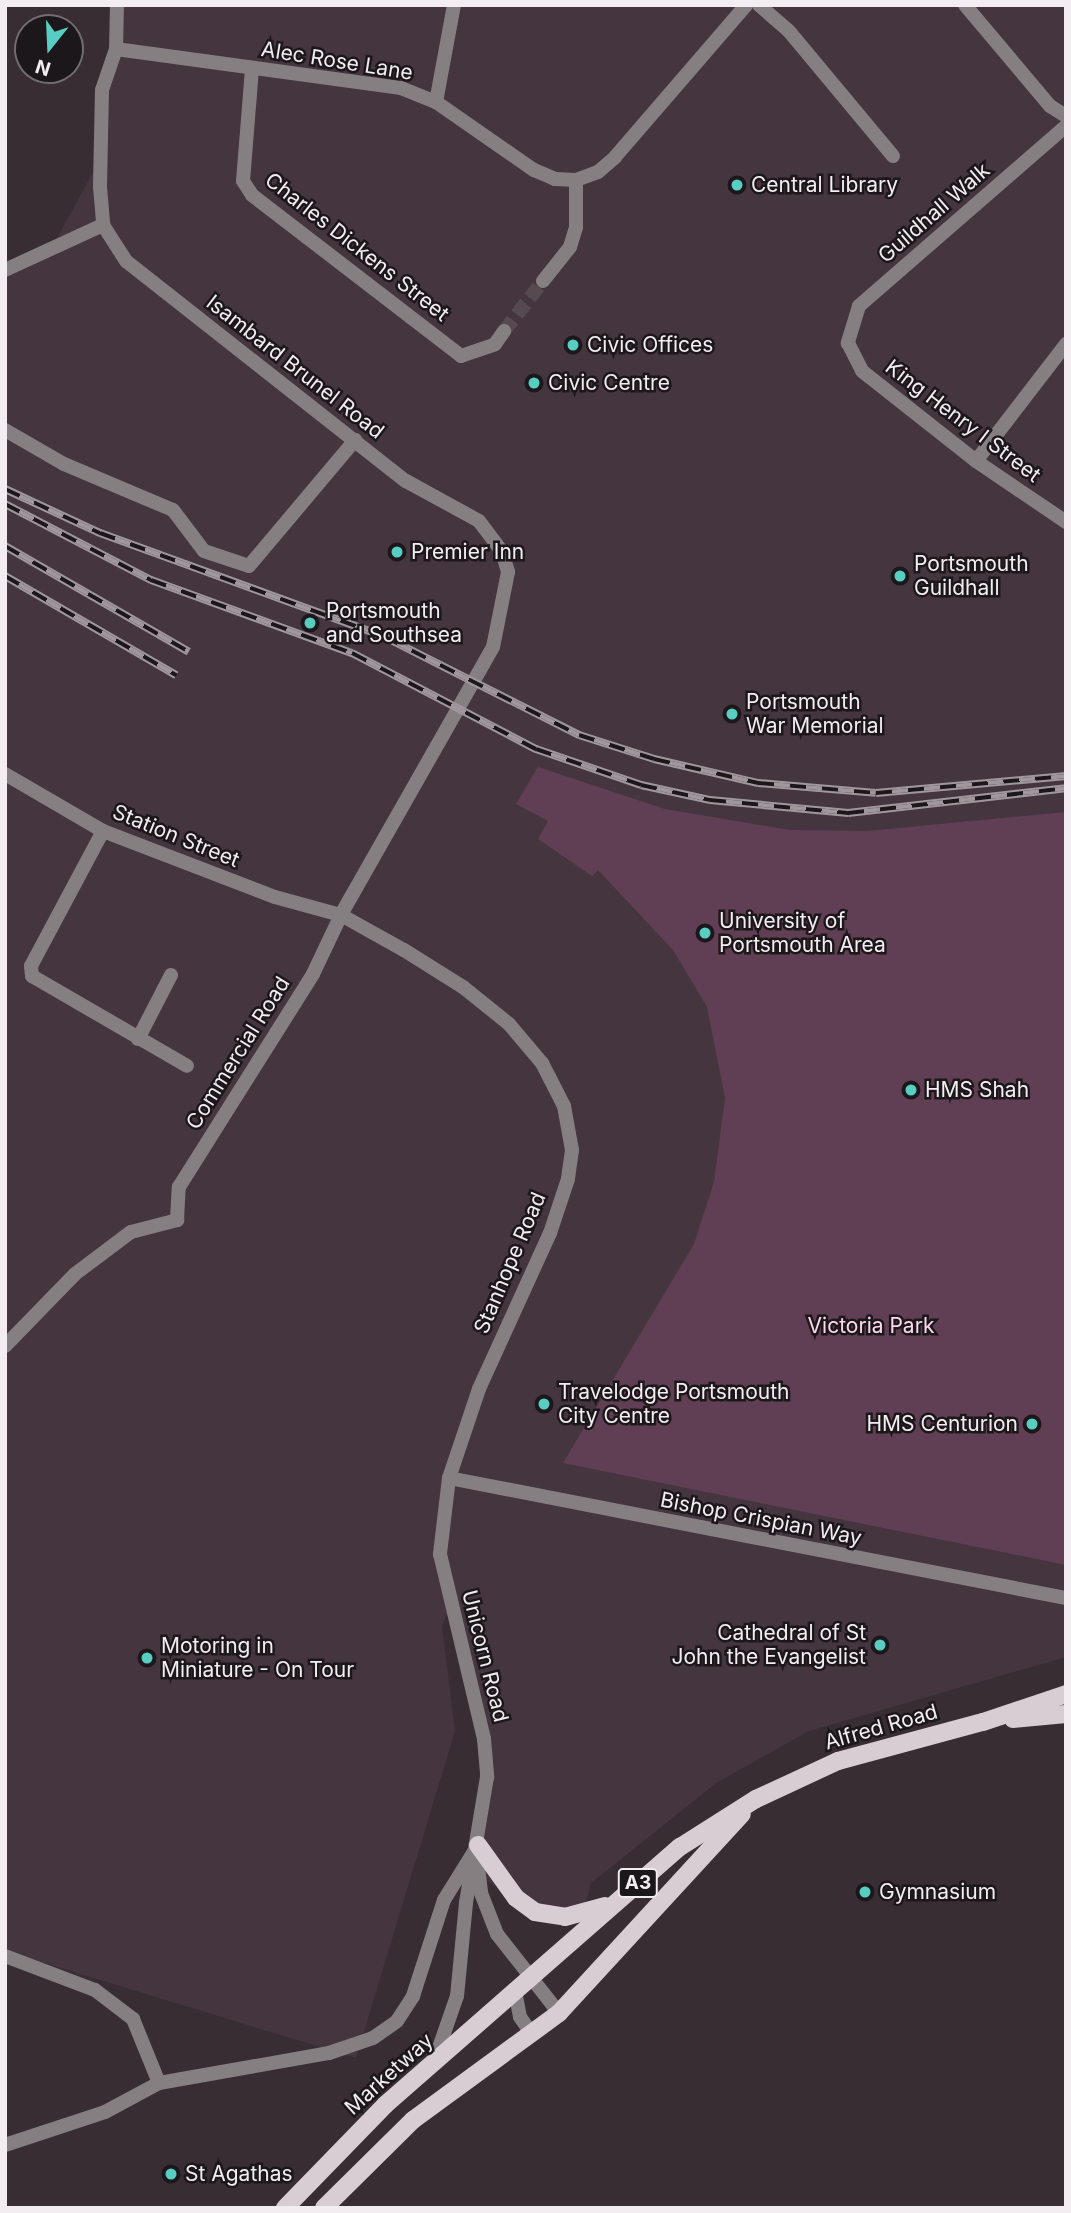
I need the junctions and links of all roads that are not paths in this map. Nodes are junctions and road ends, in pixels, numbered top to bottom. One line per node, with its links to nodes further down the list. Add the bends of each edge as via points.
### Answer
1 (117, 5): 6 (street)
2 (454, 5): 8 (street)
3 (746, 5): 12 (street, via 615,157 598,172)
4 (759, 5): 11 (street, via 788,30)
5 (965, 5): 9 (street, via 1050,106)
6 (116, 49): 7 (street, Alec Rose Lane); 13 (street, via 102,90)
7 (252, 69): 8 (street, Alec Rose Lane, via 401,89); 16 (street, Charles Dickens Street, via 243,181 252,195 461,356 495,344)
8 (436, 102): 12 (street, Alec Rose Lane, via 534,170 555,179)
9 (1066, 116)
10 (1066, 126): 17 (street, Guildhall Walk, via 859,306)
11 (893, 156)
12 (576, 180): 15 (street, via 576,227 570,247)
13 (103, 225): 14 (street); 20 (street, Isambard Brunel Road, via 126,261)
14 (5, 270)
15 (543, 281)
16 (504, 331)
17 (848, 343): 21 (street, King Henry I Street, via 862,371)
18 (1066, 344): 21 (street)
19 (5, 430): 20 (street, via 64,464 173,510 204,551 249,566)
20 (355, 440): 23 (street, Isambard Brunel Road, via 406,481 479,521 502,552 508,572 500,625)
21 (976, 461): 22 (street, King Henry I Street)
22 (1066, 522)
23 (452, 722): 26 (street, Commercial Road)
24 (5, 774): 25 (street, Station Street)
25 (103, 831): 26 (street, Station Street, via 275,897); 28 (street, via 31,966 32,976)
26 (341, 915): 30 (street, Commercial Road, via 313,974 180,1187 177,1220 131,1232 75,1274); 31 (street, Stanhope Road, via 452,980 509,1024 542,1063 570,1127 568,1179 550,1233 479,1389)
27 (171, 975): 28 (street)
28 (138, 1039): 29 (street)
29 (187, 1066)
30 (5, 1346)
31 (449, 1478): 32 (street, Bishop Crispian Way); 37 (street, Unicorn Road, via 440,1554 487,1765)
32 (1066, 1598)
33 (1061, 1697): 35 (main road, Alfred Road / A3)
34 (1066, 1714): 35 (main road, Alfred Road / A3)
35 (983, 1722): 36 (main road, Alfred Road / A3, via 838,1761)
36 (756, 1799): 38 (main road, Alfred Road / A3, via 680,1847); 42 (main road, Alfred Road / A3)
37 (478, 1845): 38 (main road, via 516,1898 535,1912 565,1917); 40 (street, Unicorn Road, via 478,1875 487,1911); 44 (street, Unicorn Road, via 466,1903 457,1997); 45 (street, via 444,1900 413,1996 397,2021 373,2038 329,2053)
38 (613, 1903): 40 (main road, Alfred Road / A3)
39 (5, 1956): 45 (street, via 95,1990 133,2019)
40 (528, 1978): 41 (main road, Marketway / A3); 42 (street, Unicorn Road)
41 (514, 1991): 43 (street, via 520,2017); 44 (main road, Marketway / A3)
42 (559, 2013): 43 (main road, A3)
43 (531, 2033): 48 (main road, A3, via 413,2120)
44 (434, 2063): 47 (main road, Marketway / A3, via 385,2105)
45 (159, 2083): 46 (street, via 105,2112)
46 (5, 2145)
47 (285, 2208)
48 (324, 2208)

